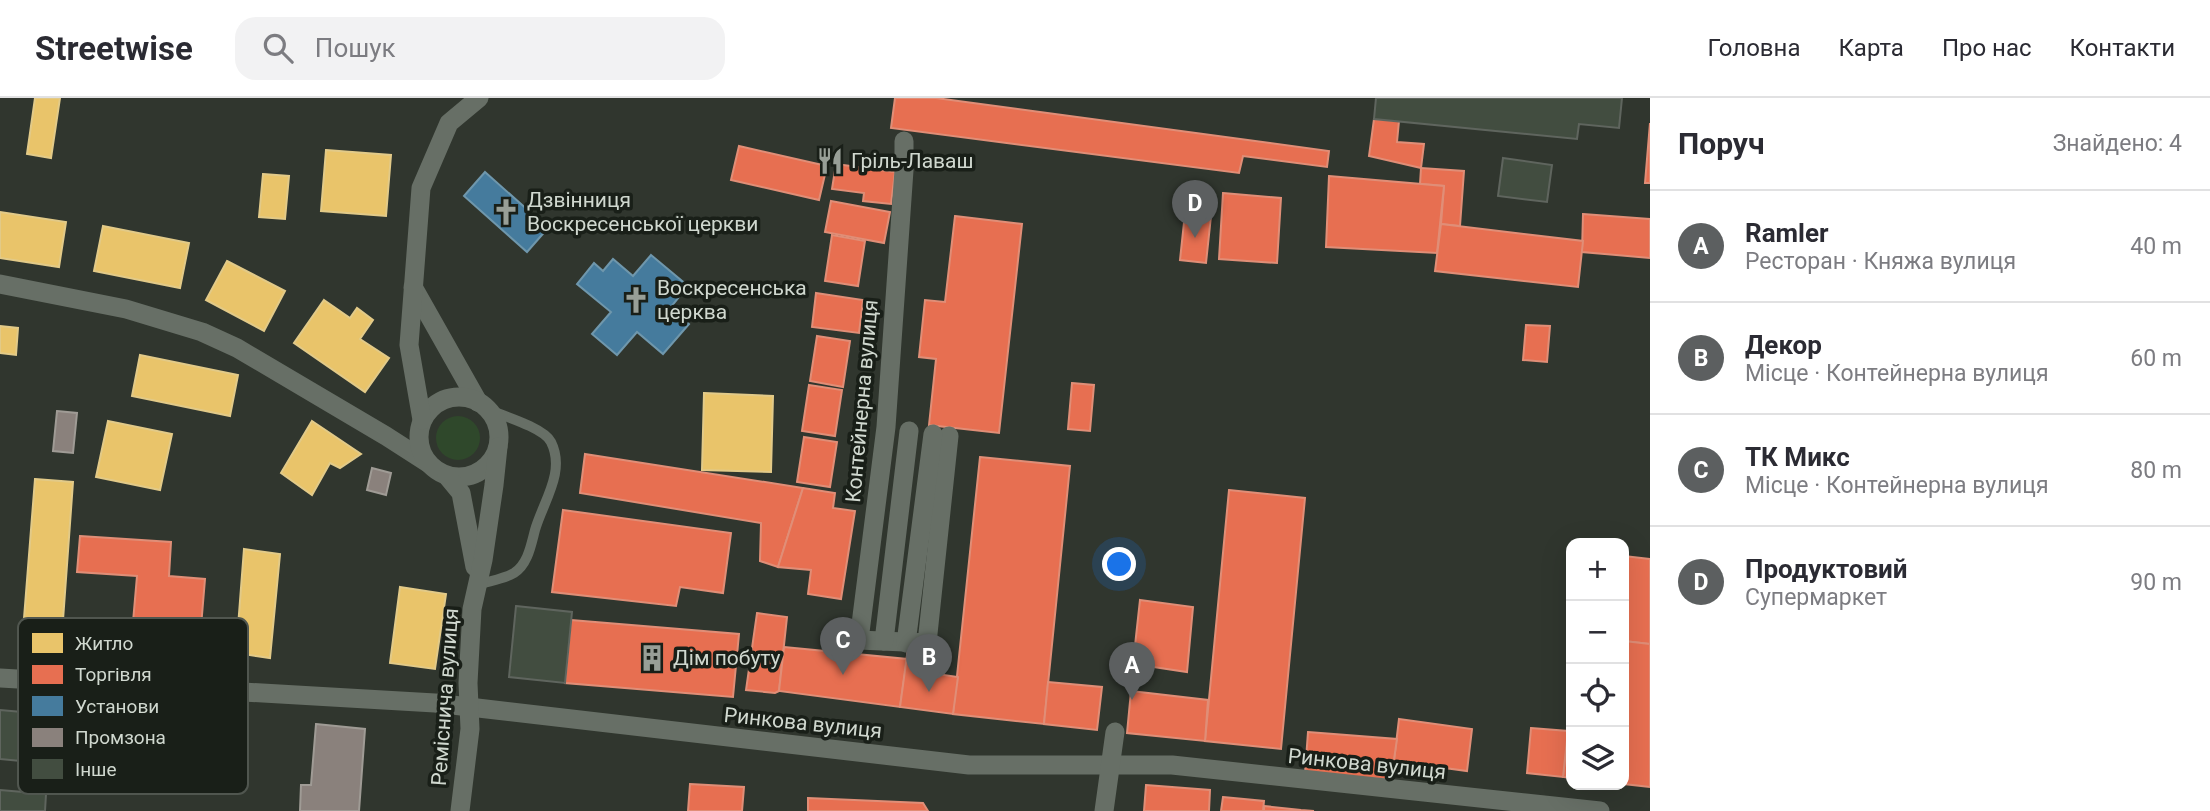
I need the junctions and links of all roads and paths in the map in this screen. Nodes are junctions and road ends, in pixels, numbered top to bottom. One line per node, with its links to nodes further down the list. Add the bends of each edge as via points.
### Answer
1 (479, 98): 4 (street, via 449,123 421,188)
2 (904, 141): 14 (street, Контейнерна вулиця, via 886,427 859,640)
3 (0, 284): 9 (street, Реміснича вулиця, via 125,309 202,332)
4 (413, 286): 5 (street, Реміснича вулиця); 6 (street, via 409,345)
5 (484, 406): 6 (street, via 466,397 440,401 429,409); 10 (street, Реміснича вулиця, via 496,421); 13 (lane, via 537,430 550,440 556,460 550,495 522,564 514,573)
6 (420, 427): 9 (street); 11 (street, via 419,444)
7 (909, 431): 14 (street)
8 (941, 435): 14 (street, Контейнерна вулиця, via 927,643)
9 (386, 436): 11 (street, Реміснича вулиця)
10 (498, 447): 12 (street, via 484,469 460,478); 13 (street, Реміснича вулиця)
11 (428, 463): 12 (street, Реміснича вулиця)
12 (447, 476): 13 (street, Реміснича вулиця, via 461,493)
13 (477, 585): 18 (street, Реміснича вулиця, via 471,621)
14 (884, 642)
15 (0, 678): 16 (street, Ринкова вулиця)
16 (18, 679)
17 (248, 693): 18 (street, Ринкова вулиця)
18 (469, 706): 20 (street, Ринкова вулиця, via 969,765); 21 (street, Реміснича вулиця)
19 (1115, 732): 20 (street)
20 (1111, 766): 22 (street); 23 (street, Ринкова вулиця, via 1172,765)
21 (460, 811)
22 (1104, 811)
23 (1600, 811)

